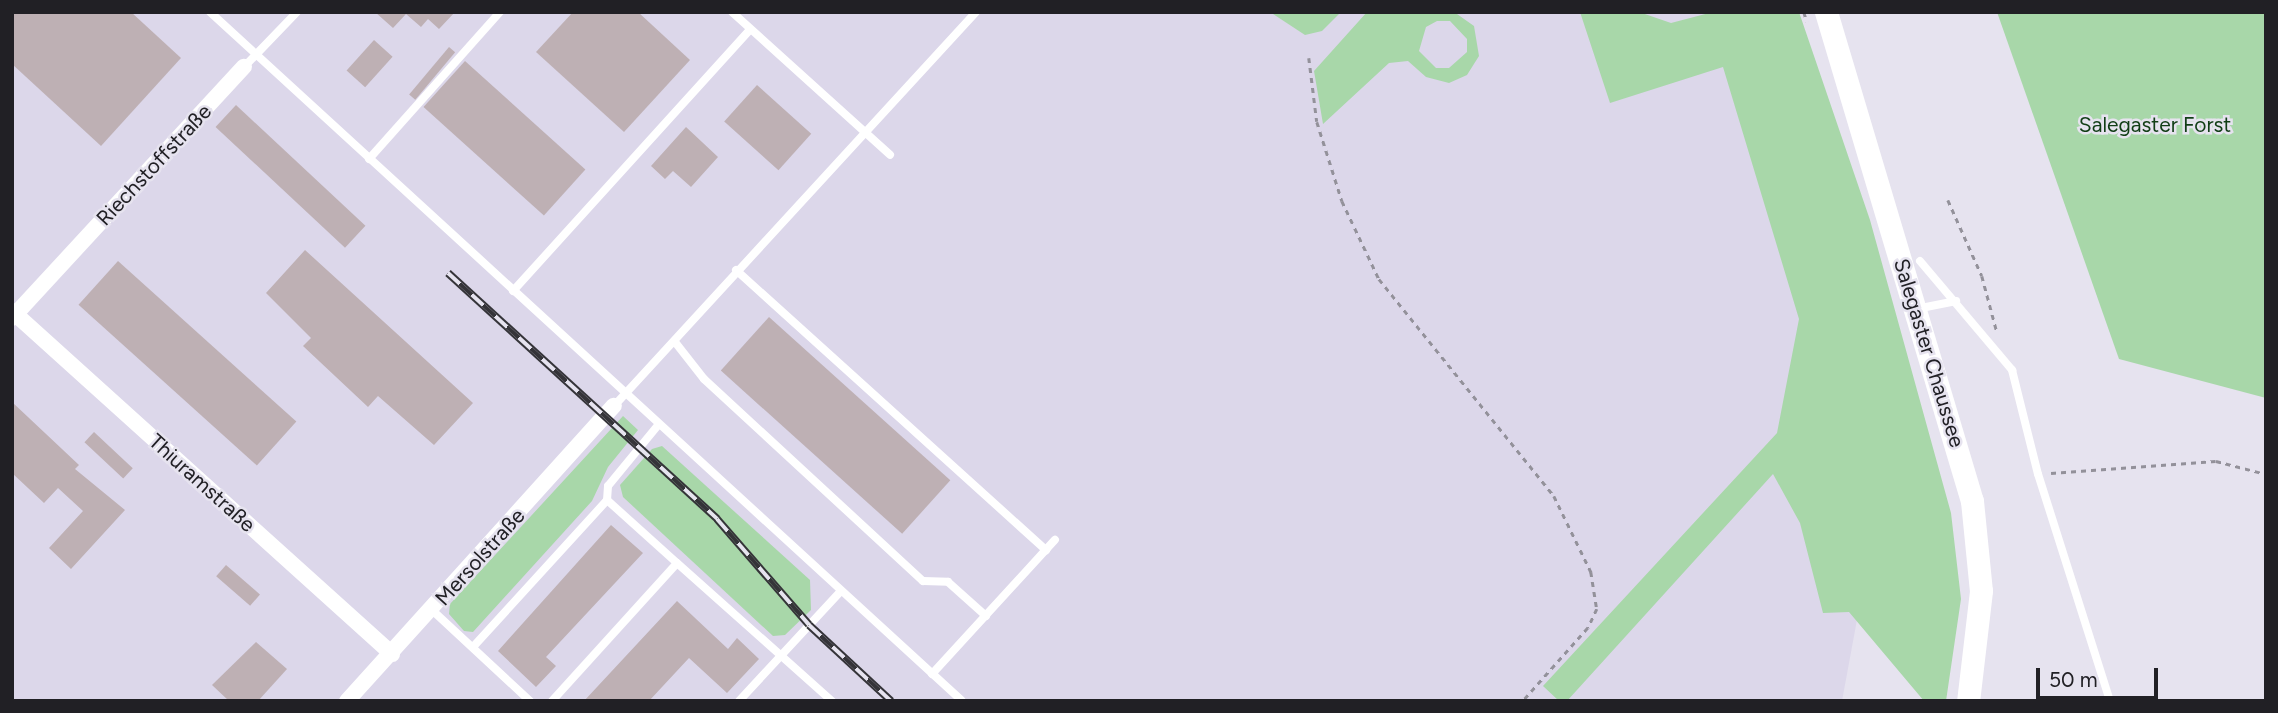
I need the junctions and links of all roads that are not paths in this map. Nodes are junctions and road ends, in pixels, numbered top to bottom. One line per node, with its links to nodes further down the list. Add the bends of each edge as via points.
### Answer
1 (210, 12): 8 (lane)
2 (297, 12): 8 (lane, Riechstoffstraße)
3 (500, 12): 11 (lane)
4 (732, 12): 7 (lane)
5 (976, 12): 9 (lane)
6 (1826, 12): 16 (main road, Salegaster Chaussee)
7 (750, 30): 9 (lane); 14 (lane)
8 (250, 61): 11 (lane); 17 (street, Riechstoffstraße)
9 (864, 131): 10 (lane); 13 (lane)
10 (890, 155)
11 (369, 159): 14 (lane)
12 (1920, 261): 15 (lane)
13 (736, 270): 18 (lane); 24 (lane)
14 (513, 291): 19 (lane)
15 (1956, 302): 16 (lane); 40 (lane, via 2000,352 2019,389 2038,474)
16 (1916, 309): 39 (main road, Salegaster Chaussee, via 1975,517 1980,608)
17 (13, 314): 30 (street, Thiuramstraße)
18 (675, 342): 19 (lane); 28 (lane, via 704,379 922,581 948,582)
19 (626, 394): 20 (lane); 21 (lane)
20 (612, 409): 27 (street, Mersolstraße)
21 (659, 424): 22 (lane, via 608,486); 26 (lane)
22 (607, 500): 25 (lane); 29 (lane)
23 (1055, 540): 24 (lane)
24 (1046, 550): 28 (lane)
25 (677, 563): 31 (lane); 36 (lane)
26 (841, 591): 31 (lane); 32 (lane)
27 (432, 610): 29 (lane); 30 (street, Mersolstraße)
28 (986, 616): 32 (lane)
29 (473, 647): 35 (lane)
30 (392, 654): 34 (street, Mersolstraße)
31 (781, 656): 37 (lane); 38 (lane)
32 (932, 674): 33 (lane)
33 (961, 700)
34 (347, 701)
35 (530, 701)
36 (552, 701)
37 (739, 701)
38 (832, 701)
39 (1968, 701)
40 (2110, 701)

